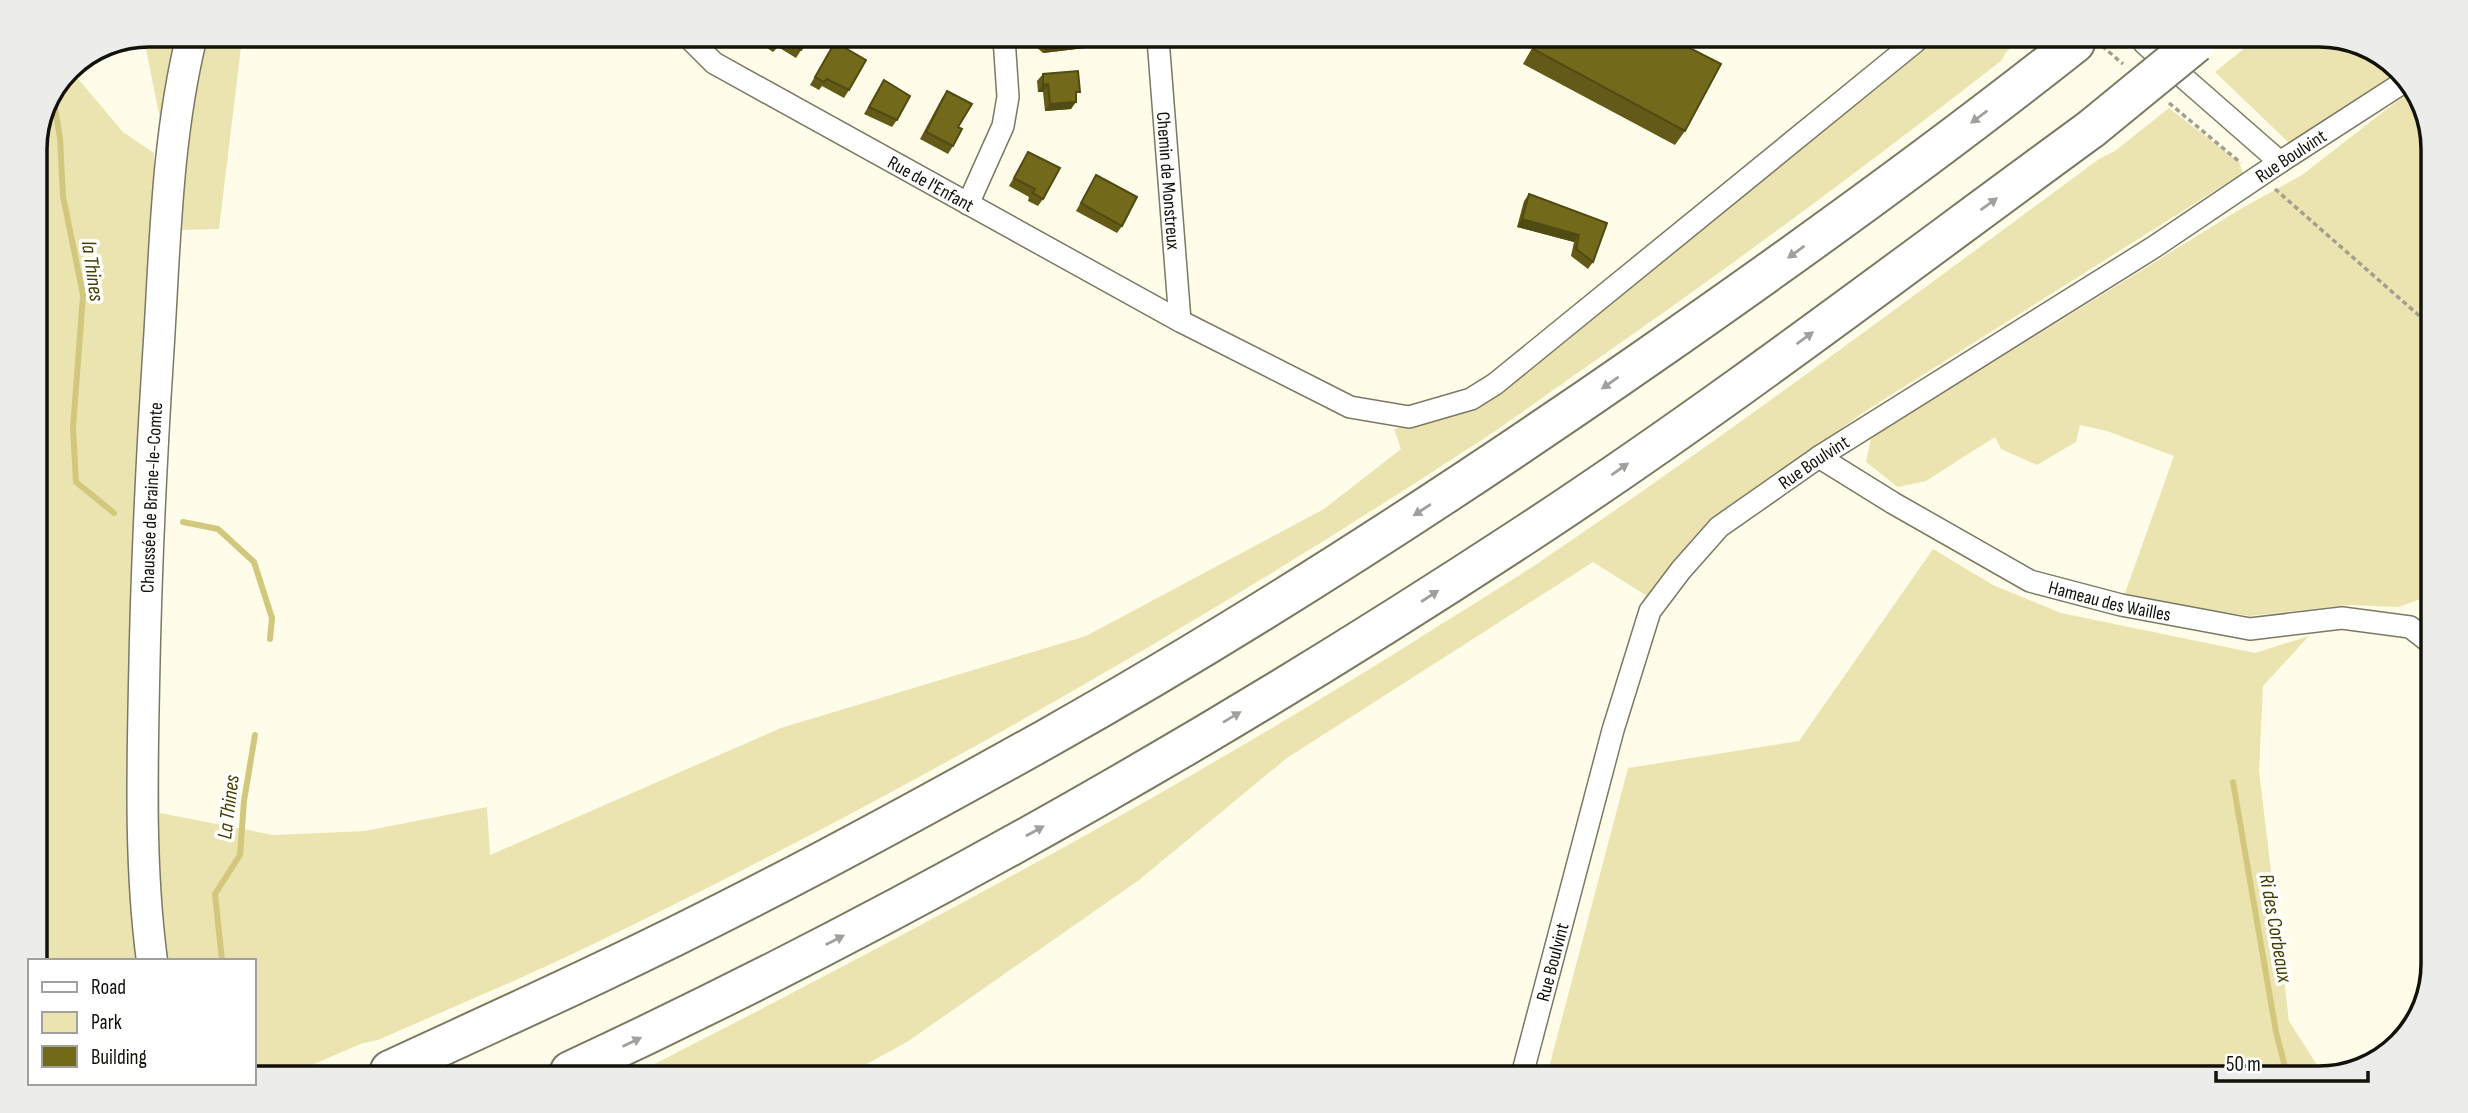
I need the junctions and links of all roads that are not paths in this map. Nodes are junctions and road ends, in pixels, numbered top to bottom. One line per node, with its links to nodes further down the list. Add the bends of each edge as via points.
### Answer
1 (189, 47): 15 (main road, Chaussée de Braine-le-Comte, via 171,160 150,473 143,827)
2 (698, 47): 11 (street, Rue de l'Enfant, via 714,63)
3 (1005, 47): 11 (street, via 1009,97 1003,126)
4 (1159, 47): 12 (street, Chemin de Monstreux)
5 (1909, 47): 12 (street, Rue de l'Enfant, via 1471,399 1409,417 1350,407)
6 (2069, 47): 16 (highway, one-way to 16, via 1896,180 1683,332 1482,472 1266,610 1047,738 823,860 600,973)
7 (2149, 47): 10 (street)
8 (2191, 47): 17 (highway, one-way to 8, bridge, via 859,928 1084,804 1319,666 1523,536 1723,398 2091,129)
9 (2398, 86): 10 (street, Rue Boulvint)
10 (2280, 162): 13 (street, Rue Boulvint, via 2154,247)
11 (968, 204): 12 (street, Rue de l'Enfant)
12 (1180, 321)
13 (1819, 457): 14 (street, Hameau des Wailles, via 2030,581 2121,605 2250,629 2343,618 2410,627); 18 (street, Rue Boulvint, via 1719,527 1650,611 1613,730)
14 (2421, 636)
15 (152, 959)
16 (399, 1066)
17 (580, 1066)
18 (1524, 1066)

